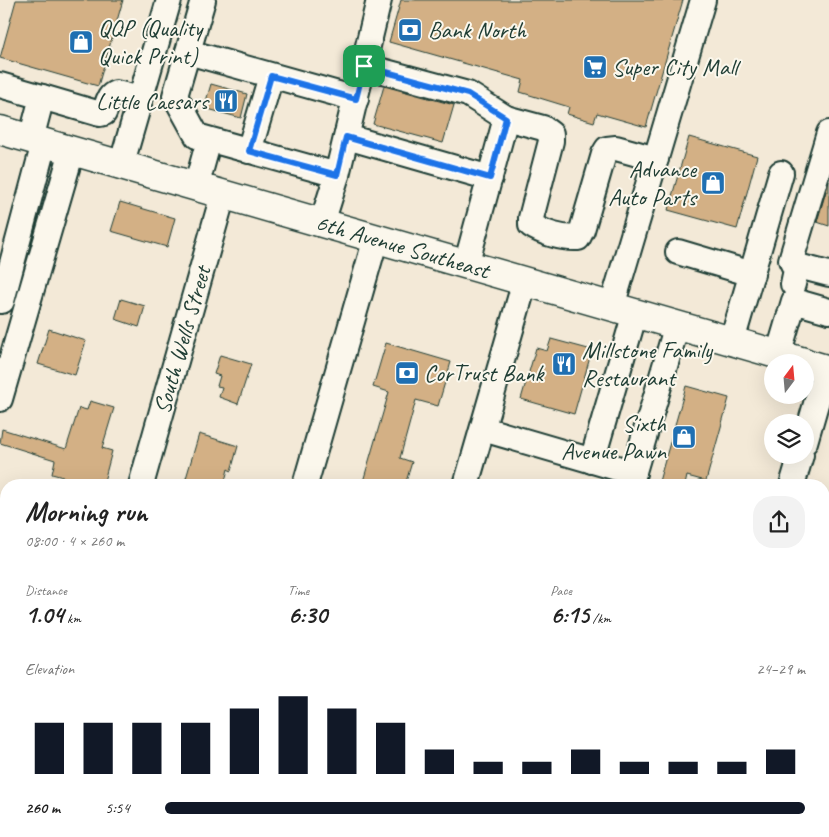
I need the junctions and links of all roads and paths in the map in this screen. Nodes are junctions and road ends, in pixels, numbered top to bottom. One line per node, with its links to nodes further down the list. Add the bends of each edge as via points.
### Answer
1 (169, 0): 9 (street)
2 (203, 0): 5 (street)
3 (379, 0): 6 (street)
4 (703, 0): 21 (street)
5 (188, 52): 7 (street); 10 (street)
6 (364, 66): 12 (street); 13 (street, via 468,94)
7 (271, 76): 12 (street); 20 (street)
8 (0, 85): 11 (street)
9 (142, 93): 10 (street); 11 (street, via 113,94 104,113 100,114); 22 (street)
10 (175, 96): 17 (street, via 197,136)
11 (42, 97): 18 (street)
12 (356, 99): 16 (street)
13 (506, 118): 21 (street, via 543,128 552,134 530,218 531,225 553,234 578,238 607,149 616,148); 25 (street)
14 (0, 130): 18 (highway, 6th Avenue Southeast)
15 (829, 134): 34 (street, via 791,260)
16 (346, 137): 24 (street); 25 (street)
17 (209, 140): 20 (street); 26 (street)
18 (38, 141): 19 (highway, 6th Avenue Southeast); 28 (street)
19 (72, 151): 22 (highway, 6th Avenue Southeast); 47 (street)
20 (249, 151): 24 (street)
21 (656, 158): 40 (street)
22 (121, 166): 26 (highway, 6th Avenue Southeast)
23 (781, 173): 35 (street)
24 (337, 175): 29 (street)
25 (490, 178): 32 (street)
26 (196, 187): 27 (highway, 6th Avenue Southeast)
27 (223, 195): 29 (highway, 6th Avenue Southeast); 52 (street, South Wells Street)
28 (26, 210): 33 (street, via 10,234); 38 (street)
29 (322, 223): 30 (highway, 6th Avenue Southeast)
30 (376, 238): 32 (highway, 6th Avenue Southeast); 53 (street)
31 (678, 252): 35 (street)
32 (466, 265): 37 (highway, 6th Avenue Southeast)
33 (0, 267)
34 (796, 270): 36 (street, via 802,267); 39 (street, via 790,293)
35 (752, 274): 43 (street)
36 (829, 274)
37 (525, 281): 40 (highway, 6th Avenue Southeast); 49 (street)
38 (0, 301)
39 (794, 301): 41 (street); 45 (street)
40 (623, 310): 42 (highway, 6th Avenue Southeast); 50 (street)
41 (829, 311)
42 (677, 325): 43 (highway, 6th Avenue Southeast); 55 (street)
43 (732, 341): 44 (highway, 6th Avenue Southeast)
44 (775, 354)
45 (778, 354)
46 (816, 366): 48 (street)
47 (0, 398)
48 (809, 414)
49 (483, 429): 50 (street); 54 (street)
50 (592, 461): 55 (street)
51 (798, 464): 56 (street)
52 (143, 479)
53 (307, 479)
54 (468, 479)
55 (632, 479)
56 (794, 479)

